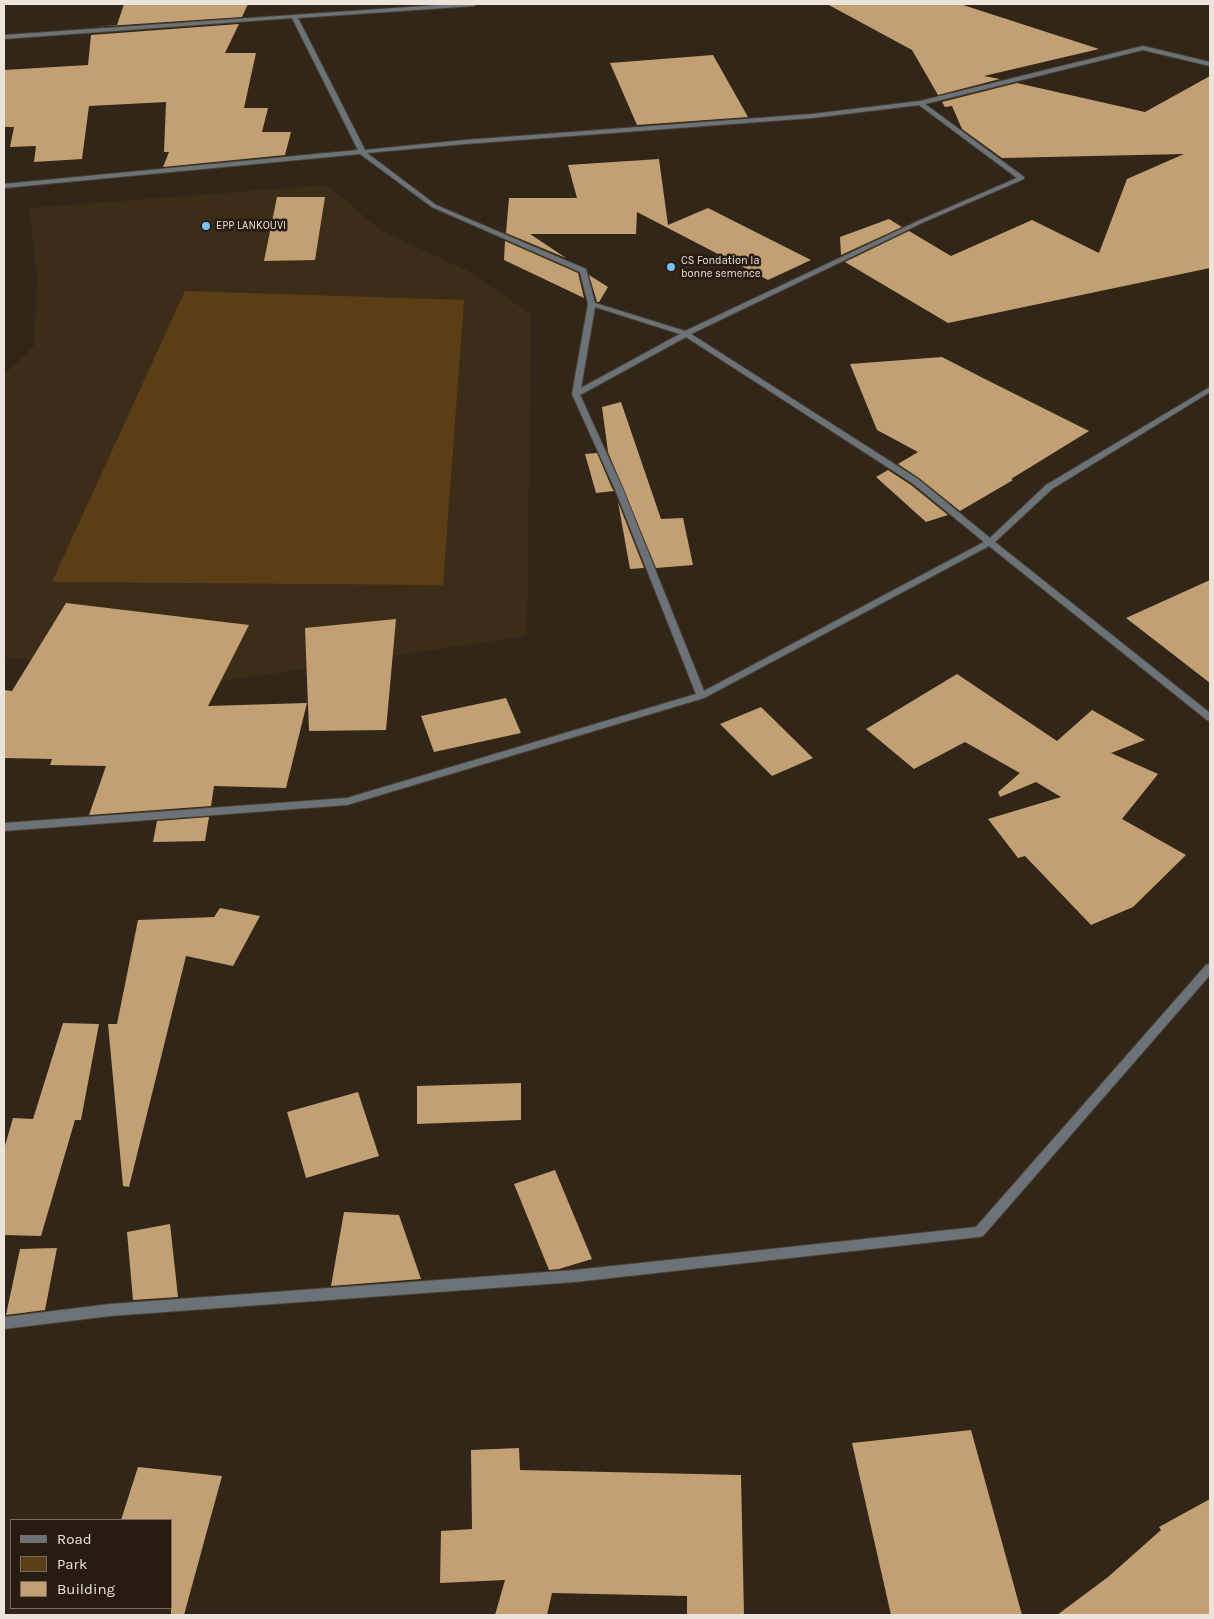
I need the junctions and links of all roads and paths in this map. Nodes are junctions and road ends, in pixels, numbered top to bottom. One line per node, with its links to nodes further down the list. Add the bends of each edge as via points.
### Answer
1 (474, 4): 2 (street)
2 (294, 16): 3 (street); 6 (street)
3 (4, 37)
4 (1210, 64): 5 (street, via 1143,48)
5 (920, 103): 6 (street, via 812,116 465,142); 9 (street, via 1022,178 922,221)
6 (363, 153): 7 (street); 8 (street, via 434,206 583,271)
7 (4, 186)
8 (592, 304): 9 (street); 11 (street)
9 (686, 334): 11 (street); 12 (street, via 915,481)
10 (1210, 389): 12 (street, via 1049,487)
11 (576, 394): 13 (street, via 618,487)
12 (990, 542): 13 (street); 14 (street)
13 (700, 696): 15 (street, via 347,801)
14 (1210, 718)
15 (4, 827)
16 (1210, 968): 17 (street, via 979,1232 575,1276 110,1310)
17 (4, 1323)

